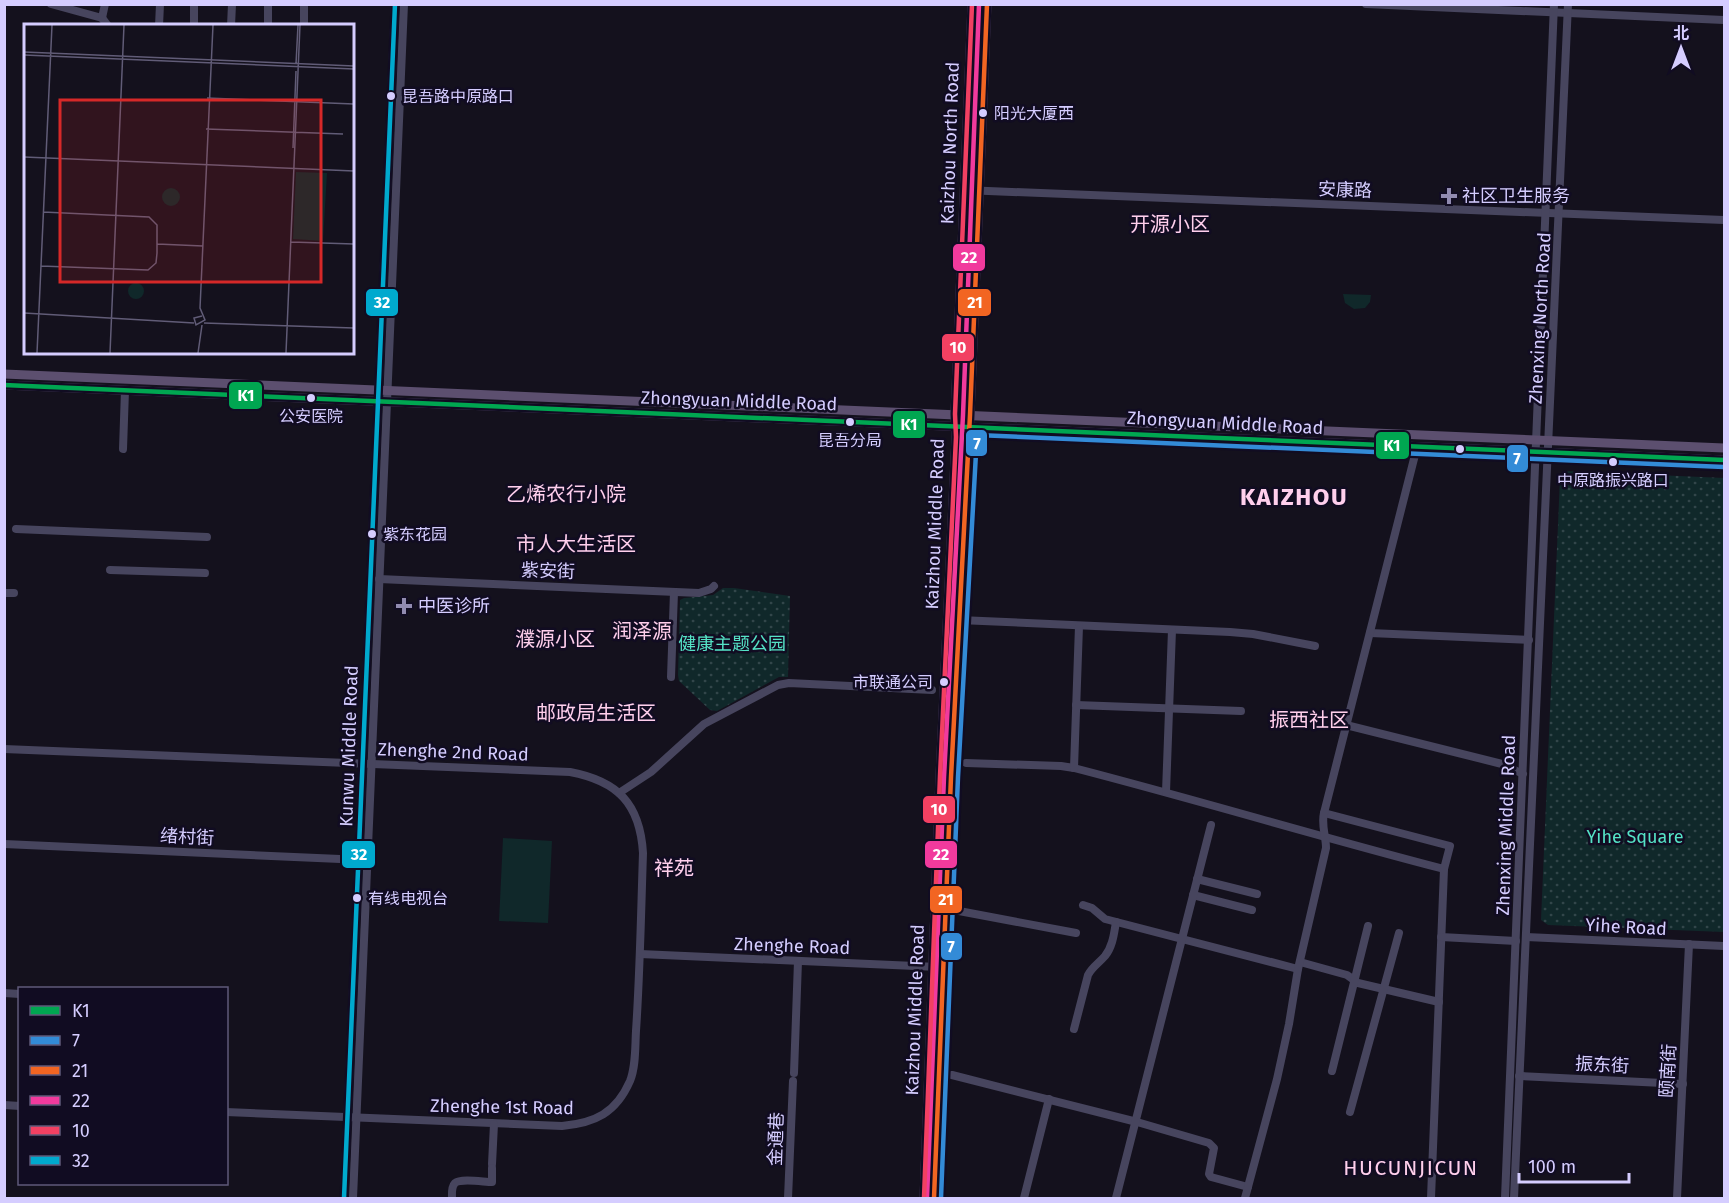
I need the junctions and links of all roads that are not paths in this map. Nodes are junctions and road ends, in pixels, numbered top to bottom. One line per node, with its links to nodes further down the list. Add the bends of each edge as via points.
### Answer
1 (51, 4): 15 (street)
2 (105, 4): 15 (street)
3 (159, 4): 18 (street)
4 (194, 4): 19 (street)
5 (232, 4): 20 (street)
6 (268, 4): 21 (street)
7 (304, 4): 22 (street)
8 (395, 4): 31 (street)
9 (404, 4): 31 (street)
10 (972, 4): 23 (main road, Kaizhou North Road)
11 (987, 4): 24 (main road, Kaizhou North Road)
12 (1366, 4): 13 (street)
13 (1553, 8): 14 (street); 25 (street, Zhenxing North Road)
14 (1568, 9): 16 (street); 26 (street, Zhenxing North Road)
15 (102, 18): 17 (street)
16 (1725, 20)
17 (106, 24)
18 (159, 24)
19 (194, 24)
20 (231, 24)
21 (268, 24)
22 (304, 24)
23 (964, 190): 24 (street, 安康路); 33 (main road, Kaizhou North Road)
24 (979, 190): 25 (street, 安康路); 34 (main road, Kaizhou North Road)
25 (1545, 213): 26 (street, 安康路); 37 (street, Zhenxing North Road)
26 (1559, 214): 27 (street, 安康路); 38 (street, Zhenxing North Road)
27 (1725, 220)
28 (4, 374): 31 (main road, Zhongyuan Middle Road)
29 (4, 385): 30 (main road, Zhongyuan Middle Road)
30 (125, 390): 32 (main road, Zhongyuan Middle Road); 41 (street)
31 (383, 390): 32 (street); 33 (main road, Zhongyuan Middle Road)
32 (382, 402): 35 (main road, Zhongyuan Middle Road); 49 (street, Kunwu Middle Road); 68 (street, Kunwu Middle Road)
33 (955, 414): 34 (main road, Zhongyuan Middle Road); 35 (main road, Kaizhou North Road)
34 (970, 415): 36 (main road, Kaizhou North Road); 37 (main road, Zhongyuan Middle Road)
35 (955, 427): 36 (main road, Zhongyuan Middle Road); 98 (main road, Kaizhou Middle Road, via 940,776)
36 (970, 428): 39 (main road, Zhongyuan Middle Road); 54 (main road, Kaizhou Middle Road)
37 (1536, 440): 38 (main road, Zhongyuan Middle Road); 42 (street, Zhenxing North Road)
38 (1549, 440): 40 (main road, Zhongyuan Middle Road); 43 (street, Zhenxing North Road)
39 (1417, 447): 42 (main road, Zhongyuan Middle Road); 57 (street)
40 (1725, 448)
41 (123, 449)
42 (1535, 452): 43 (main road, Zhongyuan Middle Road); 58 (street, Zhenxing Middle Road)
43 (1548, 453): 44 (main road, Zhongyuan Middle Road); 90 (street, Zhenxing Middle Road)
44 (1725, 460)
45 (16, 529): 46 (street)
46 (207, 537)
47 (110, 570): 48 (street)
48 (205, 573)
49 (379, 579): 51 (street, 紫安街); 68 (street, Kunwu Middle Road)
50 (714, 586): 51 (street, 紫安街, via 699,593)
51 (674, 592): 60 (street)
52 (4, 593): 53 (street)
53 (14, 593)
54 (960, 620): 55 (street); 98 (main road, Kaizhou Middle Road)
55 (1079, 626): 56 (street); 62 (street)
56 (1172, 630): 59 (street, via 1253,634); 63 (street)
57 (1370, 633): 58 (street); 65 (street)
58 (1528, 640): 70 (street, Zhenxing Middle Road)
59 (1315, 646)
60 (671, 677)
61 (932, 690): 72 (street, via 778,685 704,724 651,772)
62 (1076, 705): 63 (street); 69 (street)
63 (1169, 708): 64 (street); 71 (street)
64 (1240, 711)
65 (1346, 725): 70 (street, via 1502,764); 73 (street)
66 (4, 749): 68 (street, Zhenghe 2nd Road)
67 (966, 763): 69 (street)
68 (367, 764): 72 (street, Zhenghe 2nd Road, via 570,772 602,781); 77 (street, Kunwu Middle Road)
69 (1074, 768): 71 (street)
70 (1523, 774): 92 (street, Zhenxing Middle Road)
71 (1166, 792): 75 (street)
72 (619, 793): 95 (street, Zhenghe 2nd Road, via 637,819 642,841)
73 (1324, 813): 75 (street); 78 (street, via 1450,846)
74 (1211, 825): 79 (street)
75 (1326, 838): 78 (street); 97 (street)
76 (4, 844): 77 (street, 绪村街)
77 (363, 860): 110 (street, Kunwu Middle Road)
78 (1444, 869): 89 (street)
79 (1197, 879): 80 (street); 81 (street)
80 (1257, 894)
81 (1193, 895): 83 (street); 91 (street)
82 (1083, 906): 85 (street)
83 (1252, 910)
84 (959, 911): 87 (street)
85 (1116, 922): 91 (street); 102 (street, via 1111,946 1088,975)
86 (1368, 926): 99 (street)
87 (1076, 933)
88 (1398, 933): 100 (street)
89 (1441, 937): 92 (street); 101 (street)
90 (1526, 937): 93 (street, Yihe Road); 105 (street, Zhenxing Middle Road)
91 (1182, 938): 97 (street); 111 (street)
92 (1516, 941): 124 (street, Zhenxing Middle Road)
93 (1689, 944): 94 (street, Yihe Road); 106 (street, 颐南街)
94 (1725, 946)
95 (639, 954): 96 (street, Zhenghe Road); 112 (street, Zhenghe 1st Road, via 633,1069 616,1103 607,1113 583,1124)
96 (798, 961): 98 (street, Zhenghe Road); 117 (street, 金通巷)
97 (1299, 966): 99 (street); 113 (street, via 1277,1079)
98 (939, 967): 118 (main road, Kaizhou Middle Road); 119 (main road, Kaizhou Middle Road)
99 (1355, 980): 100 (street); 103 (street)
100 (1383, 989): 101 (street); 109 (street)
101 (1439, 1002): 123 (street)
102 (1074, 1029)
103 (1332, 1071)
104 (952, 1075): 107 (street)
105 (1520, 1076): 106 (street, 振东街); 125 (street, Zhenxing Middle Road)
106 (1683, 1084): 126 (street, 颐南街)
107 (1049, 1099): 111 (street); 120 (street)
108 (228, 1112): 110 (street, Zhenghe 1st Road)
109 (1350, 1112)
110 (352, 1117): 112 (street, Zhenghe 1st Road); 114 (street, Kunwu Middle Road); 115 (street, Kunwu Middle Road)
111 (1137, 1122): 113 (street, via 1209,1143 1214,1148 1211,1177); 121 (street)
112 (494, 1124): 116 (street, via 492,1182 455,1183)
113 (1248, 1187): 122 (street)
114 (344, 1198)
115 (353, 1198)
116 (452, 1198)
117 (788, 1198)
118 (924, 1198)
119 (934, 1198)
120 (1023, 1198)
121 (1116, 1198)
122 (1245, 1198)
123 (1431, 1198)
124 (1505, 1198)
125 (1514, 1198)
126 (1677, 1198)

